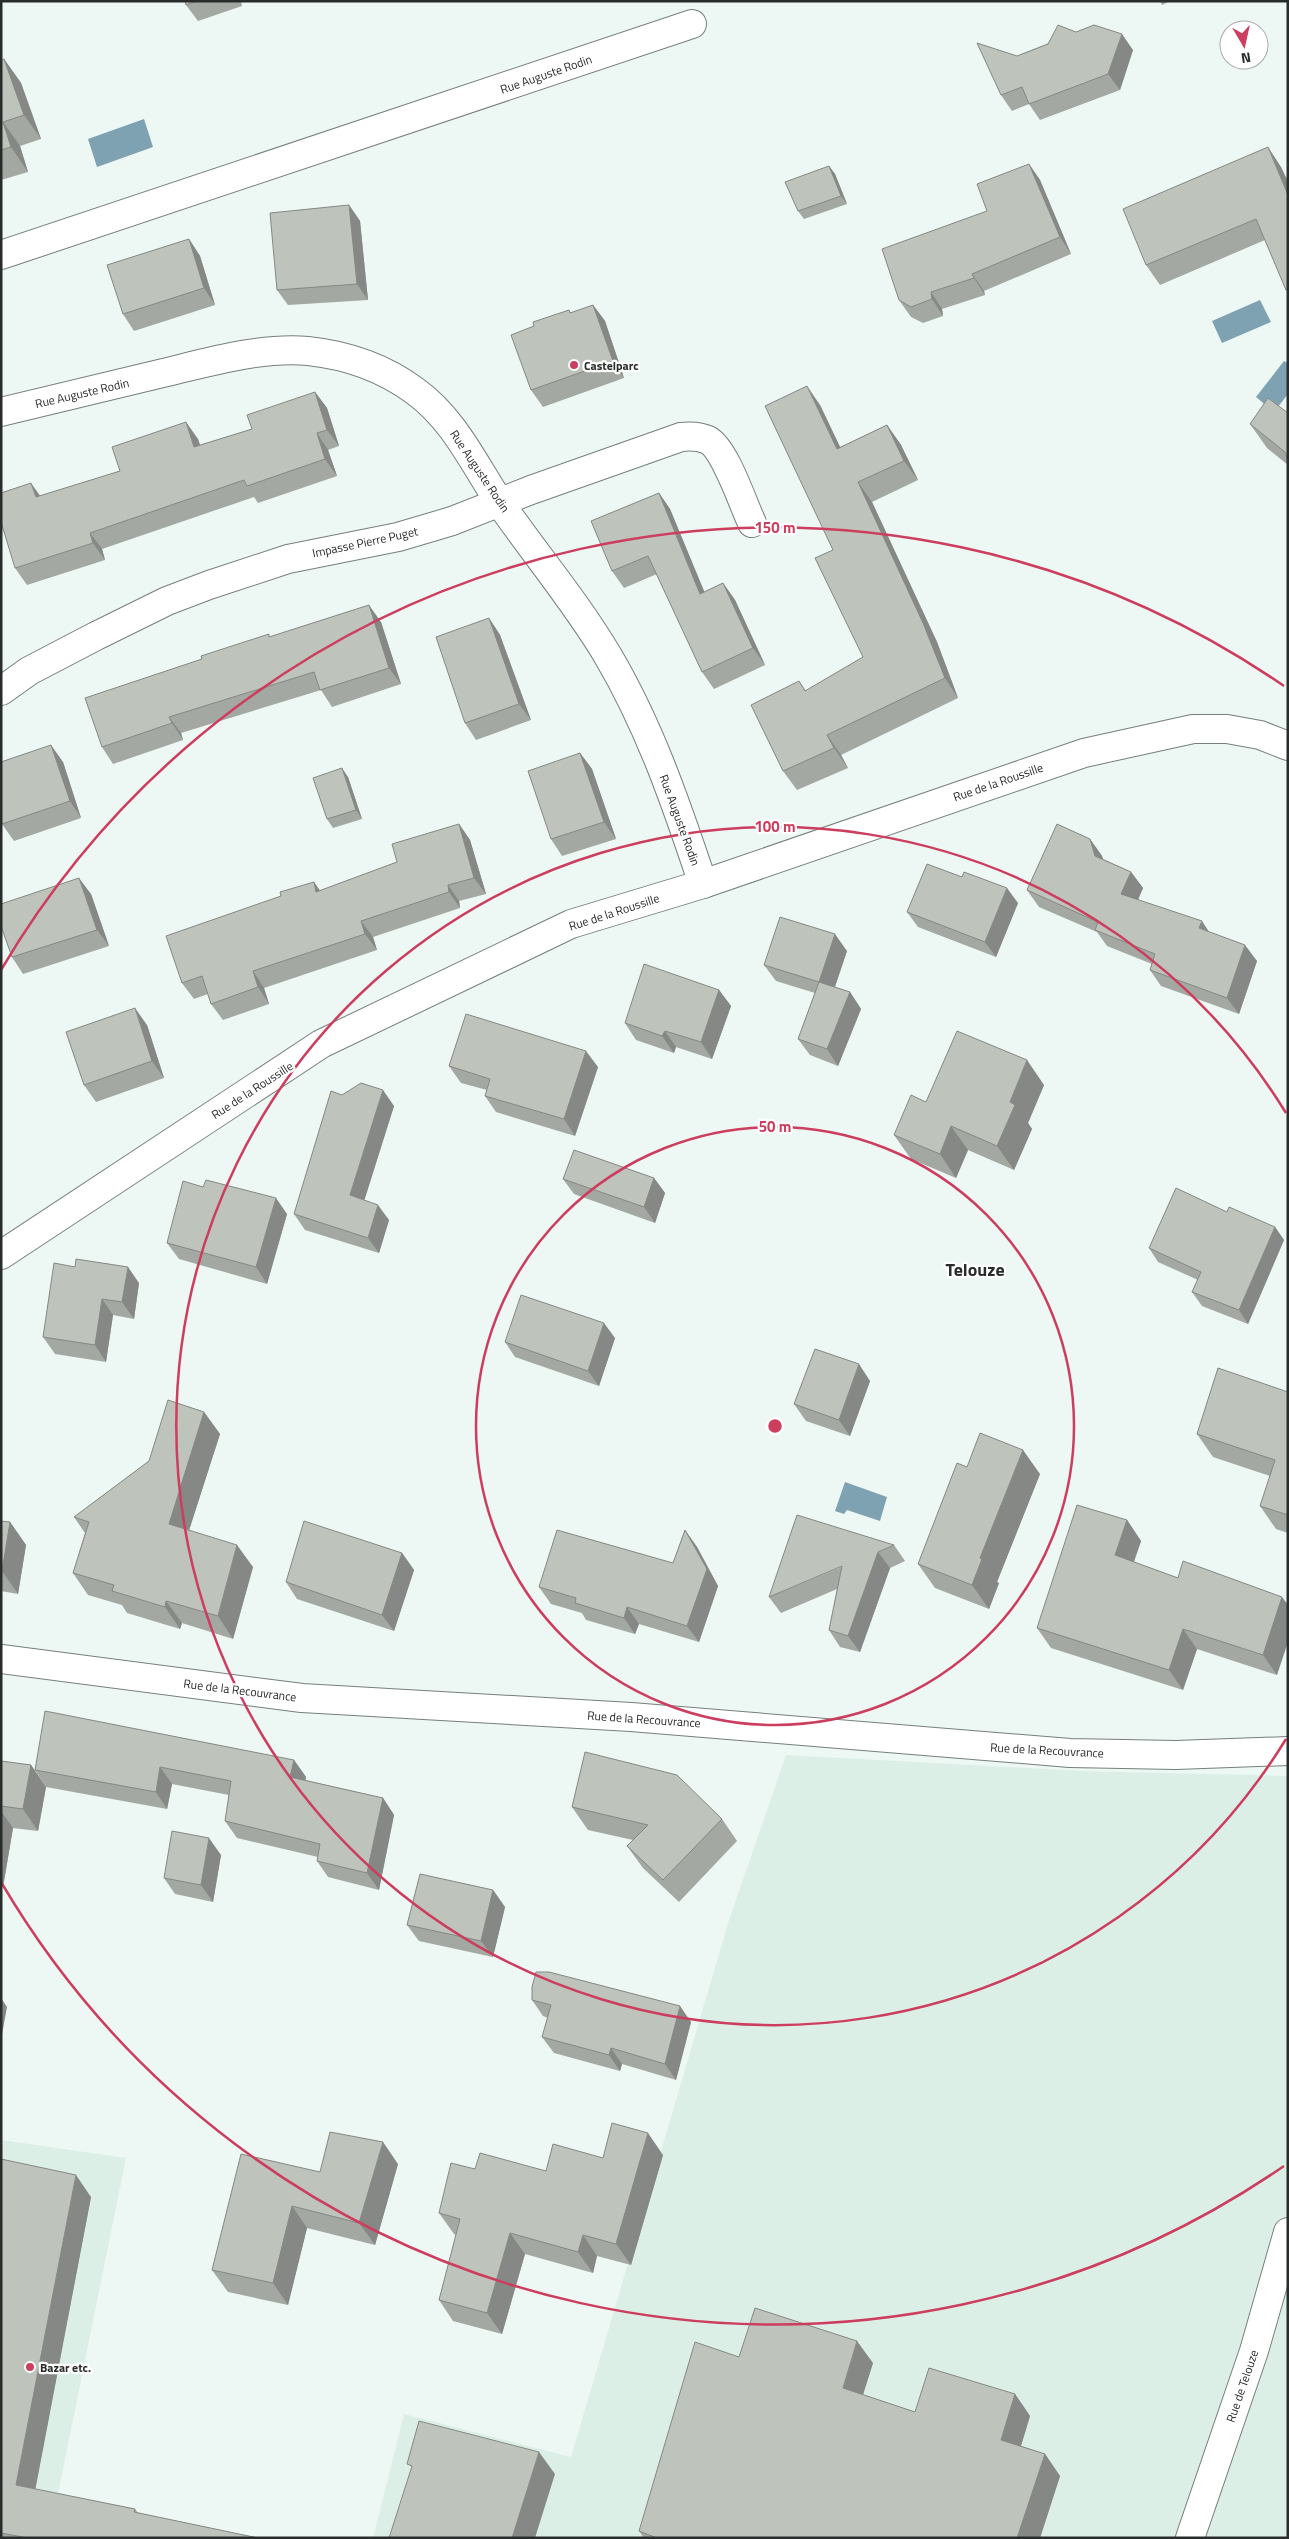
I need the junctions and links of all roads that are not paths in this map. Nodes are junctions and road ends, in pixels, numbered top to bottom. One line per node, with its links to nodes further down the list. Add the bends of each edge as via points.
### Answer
1 (692, 24): 2 (street, Rue Auguste Rodin)
2 (1, 255)
3 (1, 412): 4 (street, Rue Auguste Rodin, via 263,352 306,351 351,359 386,373 416,392 440,414)
4 (500, 502): 5 (street, Impasse Pierre Puget, via 681,437 696,436 709,441 721,454); 6 (street, Impasse Pierre Puget, via 398,537 288,559 209,585 96,636 29,671); 8 (street, Rue Auguste Rodin, via 608,656 678,805)
5 (752, 523)
6 (1, 691)
7 (1288, 746): 8 (street, Rue de la Roussille, via 1227,729 1193,729 1084,753)
8 (703, 884): 9 (street, Rue de la Roussille, via 571,924 321,1044)
9 (1, 1255)
10 (1, 1659): 11 (street, Rue de la Recouvrance, via 302,1698 631,1717 1070,1753 1176,1755)
11 (1288, 1751)
12 (1288, 2232): 13 (street, Rue de Telouze, via 1254,2351)
13 (1190, 2538)

